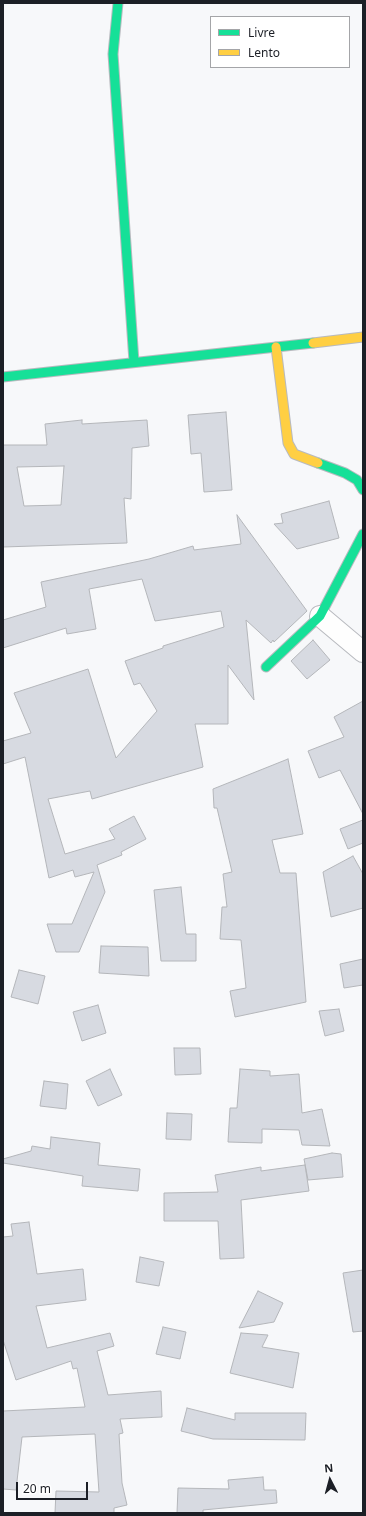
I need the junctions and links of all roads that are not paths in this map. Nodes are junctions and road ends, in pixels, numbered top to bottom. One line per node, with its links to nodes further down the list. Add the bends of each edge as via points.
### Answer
1 (118, 3): 4 (street, via 113,54)
2 (363, 337): 3 (street)
3 (276, 347): 4 (street); 6 (street, via 288,442 294,454 345,473 356,480)
4 (134, 362): 5 (street)
5 (3, 377)
6 (363, 490)
7 (363, 534): 8 (street)
8 (320, 616): 9 (street); 10 (street)
9 (363, 652)
10 (266, 667)

